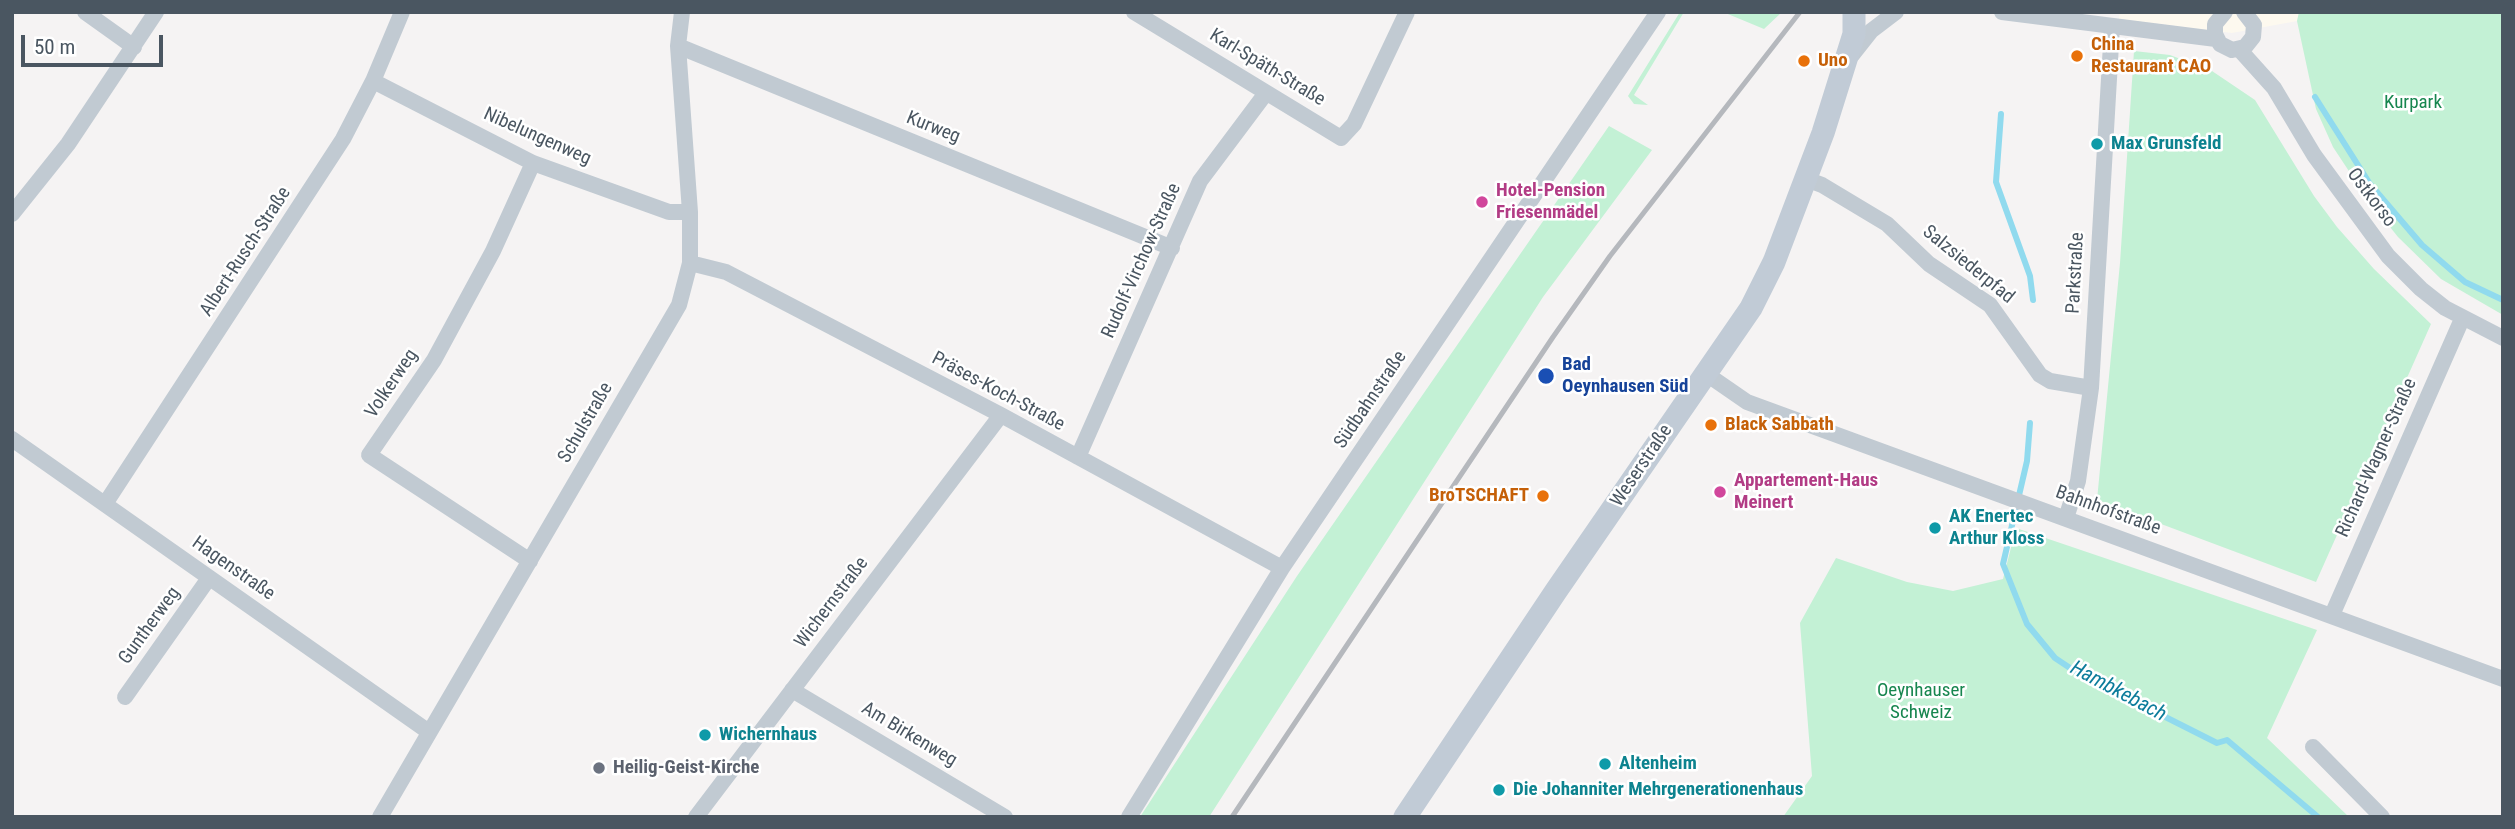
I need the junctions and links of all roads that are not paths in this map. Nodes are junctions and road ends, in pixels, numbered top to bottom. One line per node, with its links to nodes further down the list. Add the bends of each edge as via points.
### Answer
1 (85, 12): 16 (street)
2 (156, 12): 16 (street)
3 (402, 12): 19 (street, Albert-Rusch-Straße)
4 (682, 12): 15 (street, Schulstraße)
5 (1407, 12): 20 (street, Karl-Späth-Straße, via 1354,124 1341,138)
6 (1658, 12): 37 (street, Südbahnstraße)
7 (1854, 12): 18 (main road, Weserstraße)
8 (1896, 12): 18 (street, via 1871,32)
9 (2003, 12): 13 (street)
10 (2225, 12): 14 (street, via 2216,24)
11 (2244, 12): 17 (street, via 2254,31 2250,43)
12 (1144, 14): 20 (street, Karl-Späth-Straße)
13 (2112, 27): 14 (street); 30 (street, Parkstraße)
14 (2216, 39): 17 (street, via 2226,48)
15 (678, 46): 24 (street, Schulstraße); 25 (street, Kurweg)
16 (134, 47): 23 (street, via 68,144)
17 (2239, 49): 27 (street, Ostkorso, via 2274,88 2314,155 2388,256 2421,289)
18 (1846, 62): 22 (main road, Weserstraße)
19 (373, 81): 21 (street, Nibelungenweg); 34 (street, Albert-Rusch-Straße, via 322,175)
20 (1266, 93): 25 (street, Rudolf-Virchow-Straße, via 1200,181)
21 (533, 163): 24 (street, Nibelungenweg, via 670,212); 36 (street, Volkerweg, via 493,251 433,360 369,454)
22 (1806, 179): 29 (main road, Weserstraße, via 1751,308); 30 (street, Salzsiederpfad, via 1887,225 1929,264 1990,305 2040,375 2065,385)
23 (13, 210)
24 (690, 212): 26 (street, Schulstraße)
25 (1172, 248): 33 (street, Rudolf-Virchow-Straße)
26 (690, 263): 31 (street, Präses-Koch-Straße, via 726,272); 36 (street, Schulstraße, via 678,305)
27 (2462, 319): 28 (street, Ostkorso); 39 (street, Richard-Wagner-Straße)
28 (2503, 338)
29 (1705, 373): 35 (street, Bahnhofstraße, via 1747,402); 49 (main road, Weserstraße)
30 (2091, 388): 35 (street, Parkstraße, via 2078,481)
31 (1001, 415): 33 (street, Präses-Koch-Straße); 41 (street, Wichernstraße)
32 (12, 439): 34 (street, Hagenstraße)
33 (1078, 457): 37 (street, Präses-Koch-Straße)
34 (105, 504): 38 (street, Hagenstraße)
35 (2066, 518): 39 (street, Bahnhofstraße)
36 (530, 561): 43 (street, Schulstraße)
37 (1282, 568): 48 (street, Südbahnstraße)
38 (209, 578): 42 (street, Guntherweg); 43 (street, Hagenstraße)
39 (2332, 615): 40 (street, Bahnhofstraße)
40 (2503, 679)
41 (792, 690): 46 (street, Wichernstraße); 47 (street, Am Birkenweg)
42 (125, 697)
43 (429, 732): 45 (street, Schulstraße)
44 (2313, 747): 50 (street)
45 (380, 817)
46 (696, 817)
47 (1005, 817)
48 (1129, 817)
49 (1405, 817)
50 (2382, 817)

